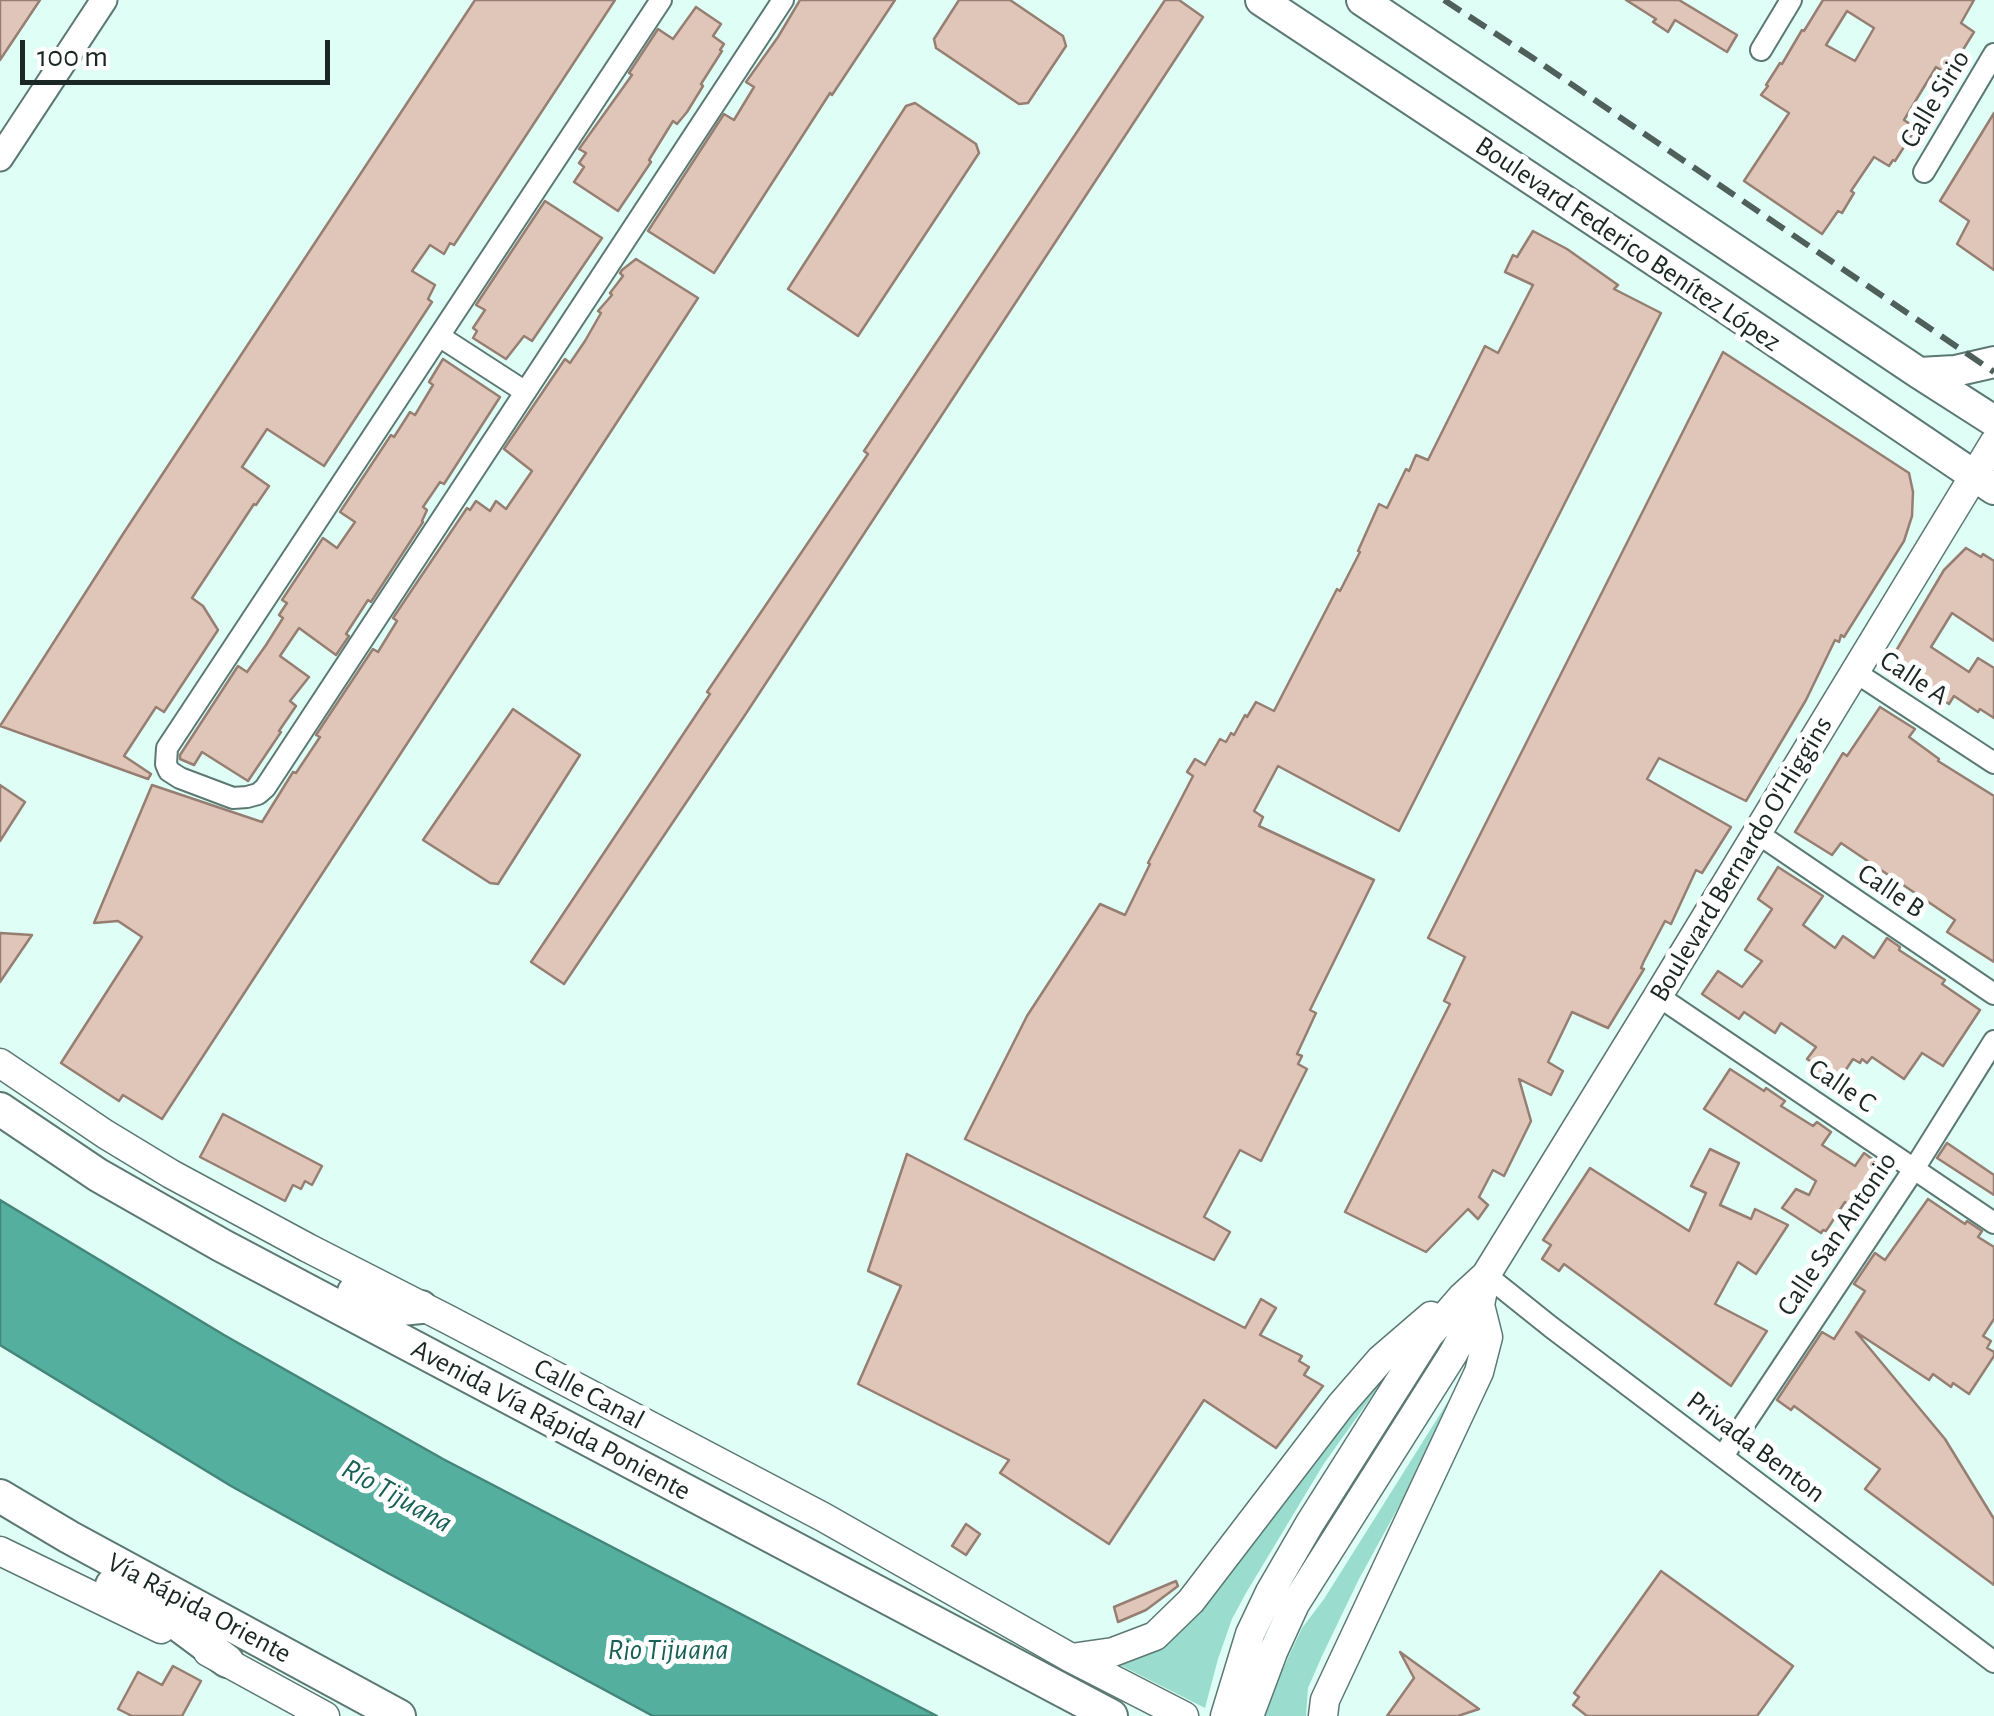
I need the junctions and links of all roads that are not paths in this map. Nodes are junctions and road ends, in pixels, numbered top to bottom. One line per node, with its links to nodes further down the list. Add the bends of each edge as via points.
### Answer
1 (104, 0): 9 (street)
2 (661, 0): 11 (street)
3 (783, 0): 14 (street)
4 (1261, 0): 17 (main road, Boulevard Federico Benítez López)
5 (1362, 0): 13 (main road, Boulevard Federico Benítez López)
6 (1791, 0): 7 (street)
7 (1760, 50)
8 (1994, 54): 10 (street, Calle Sirio)
9 (0, 158)
10 (1924, 172)
11 (438, 336): 14 (street); 14 (street, via 167,748 169,771 232,798 265,788)
12 (1994, 362): 13 (main road)
13 (1919, 373): 15 (main road, Boulevard Federico Benítez López)
14 (524, 391)
15 (1994, 421)
16 (1994, 443): 17 (main road, Boulevard Bernardo O'Higgins)
17 (1984, 483): 18 (main road, Boulevard Bernardo O'Higgins)
18 (1854, 672): 19 (street, Calle A); 20 (main road, Boulevard Bernardo O'Higgins)
19 (1994, 763)
20 (1757, 833): 21 (street, Calle B); 22 (main road, Boulevard Bernardo O'Higgins)
21 (1994, 994)
22 (1658, 996): 26 (street, Calle C); 29 (main road, Boulevard Bernardo O'Higgins)
23 (1994, 1041): 26 (street, Calle San Antonio)
24 (0, 1064): 31 (main road, Calle Canal, via 171,1174)
25 (0, 1109): 27 (highway, Avenida Vía Rápida Poniente)
26 (1914, 1170): 28 (street, Calle C); 32 (street, Calle San Antonio)
27 (98, 1175): 31 (highway, via 133,1180 390,1310); 42 (highway, Avenida Vía Rápida Poniente)
28 (1994, 1223)
29 (1486, 1274): 30 (main road, Boulevard Bernardo O'Higgins); 32 (street, Privada Benton)
30 (1471, 1301): 36 (main road, via 1421,1323 1382,1359 1156,1636); 39 (main road, Boulevard Bernardo O'Higgins, via 1453,1354 1295,1604); 44 (main road, via 1488,1336 1480,1372 1324,1700)
31 (421, 1308): 36 (main road, Calle Canal, via 823,1517)
32 (1723, 1456): 38 (street, Privada Benton)
33 (0, 1496): 41 (highway, Vía Rápida Oriente)
34 (0, 1520): 37 (highway, via 172,1620)
35 (0, 1551): 37 (main road)
36 (1071, 1658): 43 (main road, Calle Canal)
37 (227, 1661): 40 (main road)
38 (1994, 1662)
39 (1240, 1708)
40 (325, 1716)
41 (399, 1716)
42 (1111, 1716)
43 (1184, 1716)
44 (1323, 1716)

